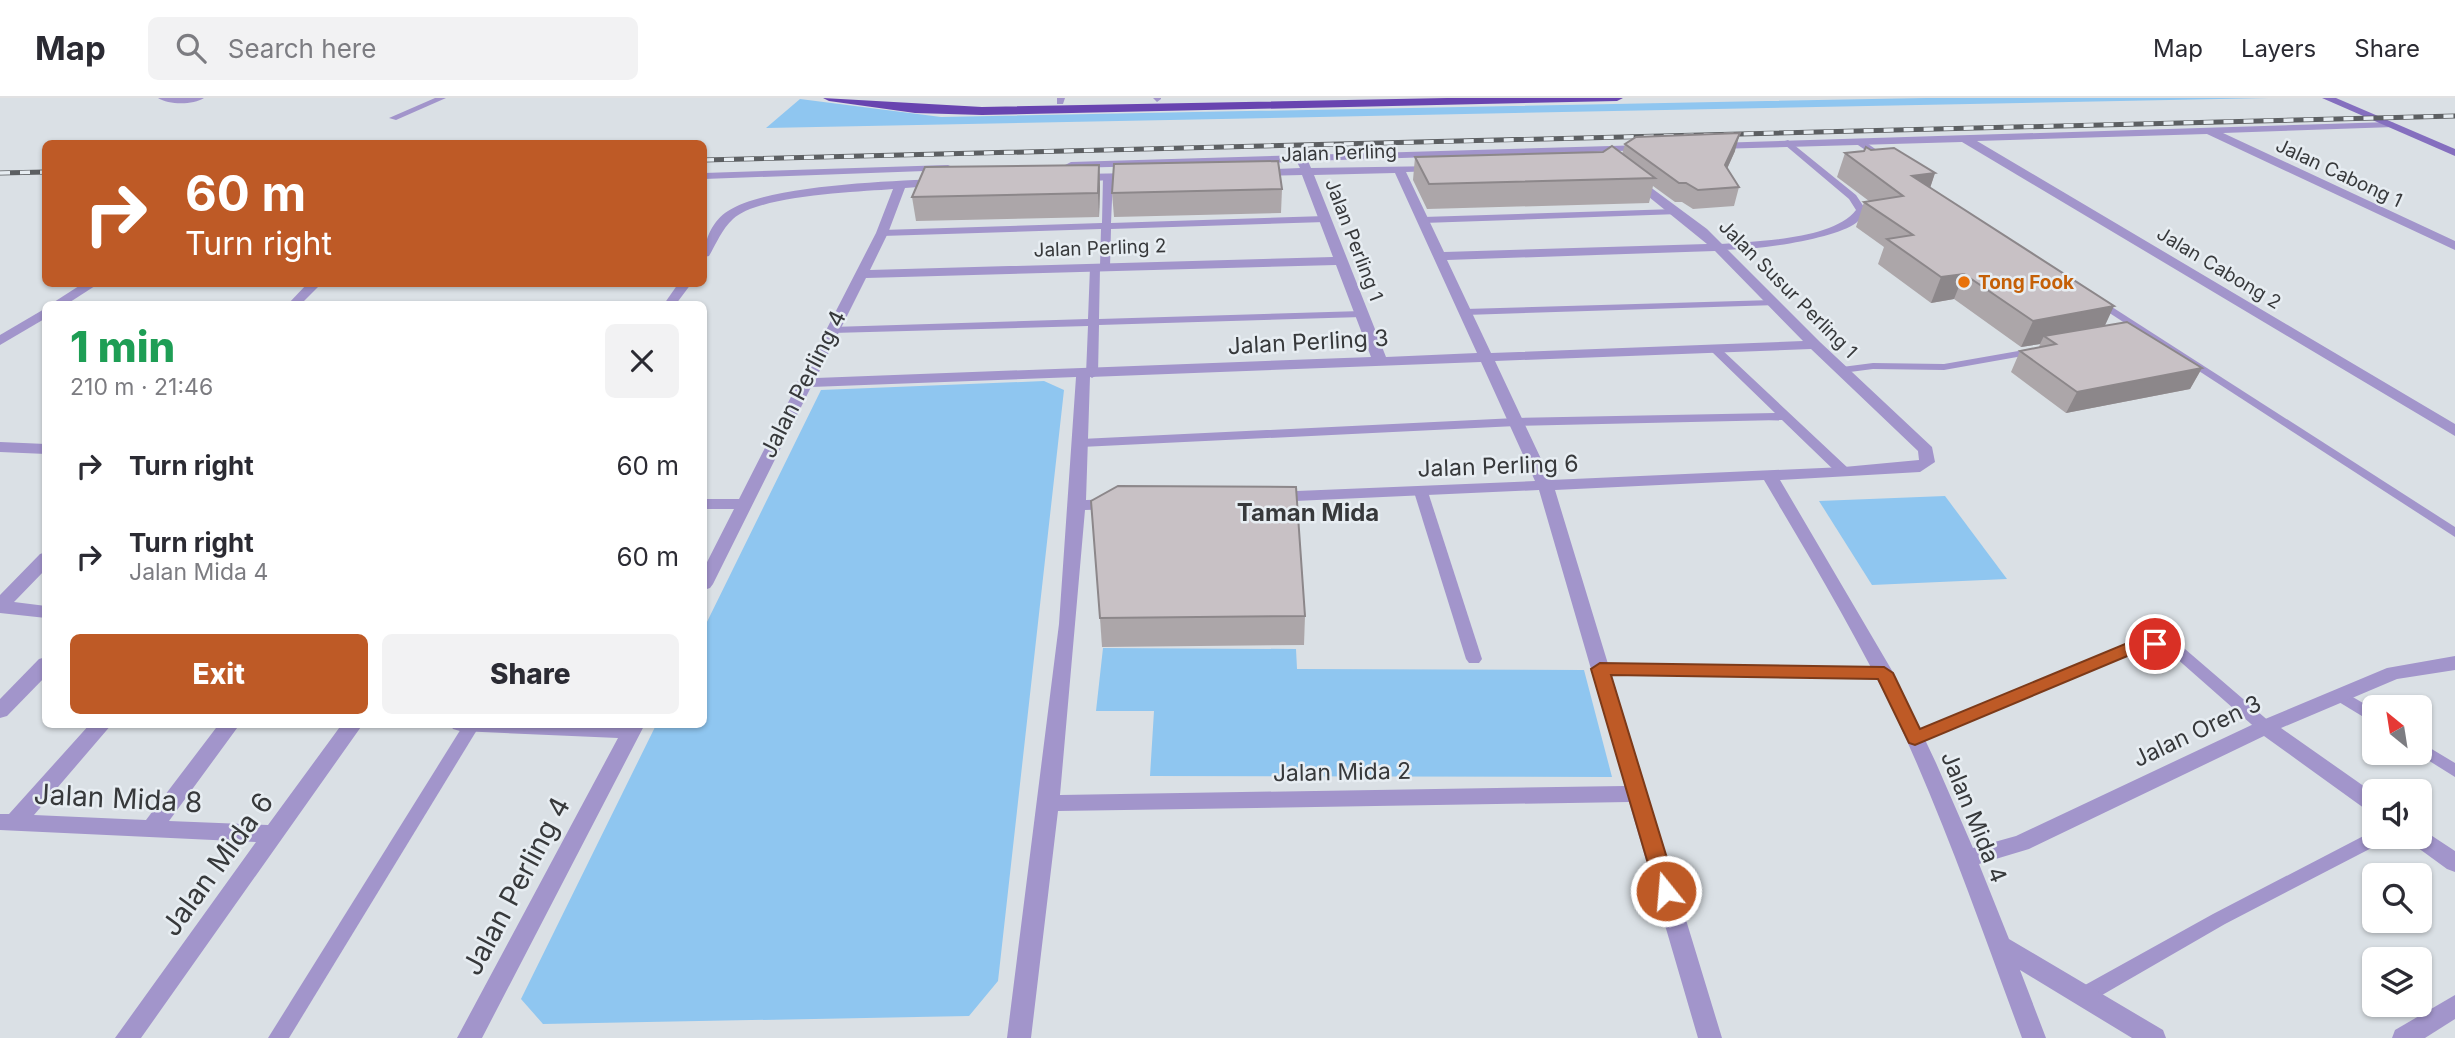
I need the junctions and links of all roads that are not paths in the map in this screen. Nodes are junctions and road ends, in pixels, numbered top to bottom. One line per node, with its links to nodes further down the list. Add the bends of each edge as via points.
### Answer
1 (163, 98): 2 (street)
2 (199, 98)
3 (442, 98): 11 (lane)
4 (829, 98): 7 (highway, via 915,109 982,111)
5 (906, 98): 10 (highway)
6 (1210, 98): 9 (highway)
7 (1617, 98)
8 (2327, 98): 12 (main road)
9 (1157, 99): 10 (highway)
10 (1061, 100)
11 (393, 118)
12 (2390, 125): 13 (street); 20 (main road)
13 (2208, 131): 14 (street); 39 (street, Jalan Cabong 1)
14 (1964, 138): 15 (street); 70 (street, Jalan Cabong 2)
15 (1858, 141): 16 (street); 21 (lane)
16 (1787, 144): 17 (street); 40 (lane, via 1853,197 1860,216 1822,233)
17 (1708, 146)
18 (1655, 147): 19 (street)
19 (1601, 149): 23 (street); 34 (street, Jalan Susur Perling 1, via 1616,167)
20 (2453, 151)
21 (1893, 164)
22 (1064, 165): 23 (street)
23 (1304, 165): 26 (street, Jalan Perling); 27 (street, Jalan Perling); 35 (street, Jalan Perling 1)
24 (1452, 167): 26 (street, Jalan Perling)
25 (967, 168): 28 (street)
26 (1399, 169): 36 (street)
27 (1240, 173)
28 (707, 176)
29 (1148, 176): 30 (street)
30 (1108, 177): 31 (street); 37 (lane)
31 (1067, 179)
32 (956, 182): 33 (street)
33 (901, 184): 38 (street, Jalan Perling 4); 41 (street, via 754,203 728,217)
34 (1676, 212): 36 (lane); 40 (street, Jalan Susur Perling 1)
35 (1325, 219): 37 (lane); 43 (street, Jalan Perling 1)
36 (1423, 220): 42 (street)
37 (1107, 227): 38 (lane); 44 (lane)
38 (882, 233): 45 (street, Jalan Perling 4)
39 (2455, 246)
40 (1718, 247): 42 (street); 51 (street, Jalan Susur Perling 1)
41 (707, 248)
42 (1439, 256): 52 (street)
43 (1341, 261): 44 (street, Jalan Perling 2); 53 (street, Jalan Perling 1)
44 (1100, 267): 45 (street, Jalan Perling 2); 55 (lane)
45 (860, 274): 56 (street, Jalan Perling 4)
46 (86, 287): 49 (street)
47 (311, 287): 50 (street)
48 (2087, 293): 57 (lane)
49 (63, 301)
50 (297, 301)
51 (1773, 303): 52 (lane); 60 (street, Jalan Susur Perling 1)
52 (1465, 312): 63 (street)
53 (1362, 314): 55 (lane); 64 (street, Jalan Perling 1)
54 (42, 316): 59 (street)
55 (1092, 323): 56 (lane); 66 (lane)
56 (832, 330): 67 (street, Jalan Perling 4)
57 (2144, 331): 58 (lane); 84 (lane)
58 (2120, 336)
59 (0, 341)
60 (1815, 345): 62 (street, Jalan Perling 3); 65 (street, Jalan Susur Perling 1)
61 (2054, 348): 65 (lane, via 1944,367)
62 (1716, 350): 63 (street, Jalan Perling 3); 68 (lane)
63 (1486, 357): 64 (street, Jalan Perling 3); 69 (street)
64 (1380, 361): 66 (street, Jalan Perling 3)
65 (1842, 370): 74 (street, Jalan Susur Perling 1, via 1926,450 1927,462)
66 (1088, 374): 67 (street, Jalan Perling 3); 71 (street)
67 (803, 383): 82 (street, Jalan Perling 4)
68 (1784, 416): 69 (lane); 75 (lane)
69 (1516, 422): 71 (lane); 77 (street)
70 (2455, 431)
71 (1081, 443): 83 (street)
72 (0, 447): 73 (street)
73 (42, 449)
74 (1920, 467): 75 (street, Jalan Perling 6)
75 (1844, 472): 76 (street, Jalan Perling 6)
76 (1770, 475): 77 (street, Jalan Perling 6); 93 (street, Jalan Mida 4)
77 (1546, 487): 78 (street, Jalan Perling 6); 92 (street)
78 (1421, 492): 79 (street, Jalan Perling 6); 89 (lane)
79 (1257, 498)
80 (1133, 503): 83 (street)
81 (707, 504): 82 (street)
82 (742, 504): 86 (street, Jalan Perling 4)
83 (1079, 505): 108 (street)
84 (2455, 533)
85 (42, 562): 87 (street)
86 (707, 578)
87 (0, 607): 88 (street)
88 (42, 612)
89 (1474, 659)
90 (2452, 665): 94 (street, Jalan Oren 3, via 2394,673)
91 (42, 668): 95 (street)
92 (1600, 669): 93 (lane); 106 (street)
93 (1884, 673): 103 (street, Jalan Mida 4)
94 (2339, 695): 96 (lane); 97 (street, Jalan Oren 3)
95 (0, 710)
96 (2362, 710)
97 (2265, 727): 103 (lane, via 2180,653 2142,643); 107 (street); 114 (street, Jalan Oren 3, via 2021,843)
98 (98, 728): 109 (street)
99 (227, 728): 110 (street)
100 (350, 728): 111 (street, Jalan Mida 6)
101 (470, 728): 120 (lane)
102 (634, 728): 121 (street, Jalan Perling 4)
103 (1915, 738): 114 (street, Jalan Mida 4)
104 (2432, 756): 105 (lane)
105 (2455, 771)
106 (1637, 794): 108 (street, Jalan Mida 2); 123 (street)
107 (2362, 796)
108 (1048, 803): 122 (street)
109 (8, 822): 110 (street, Jalan Mida 8)
110 (150, 830): 111 (street, Jalan Mida 8)
111 (275, 834): 119 (street, Jalan Mida 6)
112 (2362, 845): 117 (lane)
113 (2432, 846): 115 (street)
114 (1965, 859): 116 (street, Jalan Mida 4)
115 (2455, 863)
116 (2000, 946): 117 (street); 124 (street, Jalan Mida 4)
117 (2083, 996): 125 (street)
118 (2455, 1006): 126 (street)
119 (127, 1038)
120 (278, 1038)
121 (469, 1038)
122 (1019, 1038)
123 (1710, 1038)
124 (2034, 1038)
125 (2154, 1038)
126 (2404, 1038)

